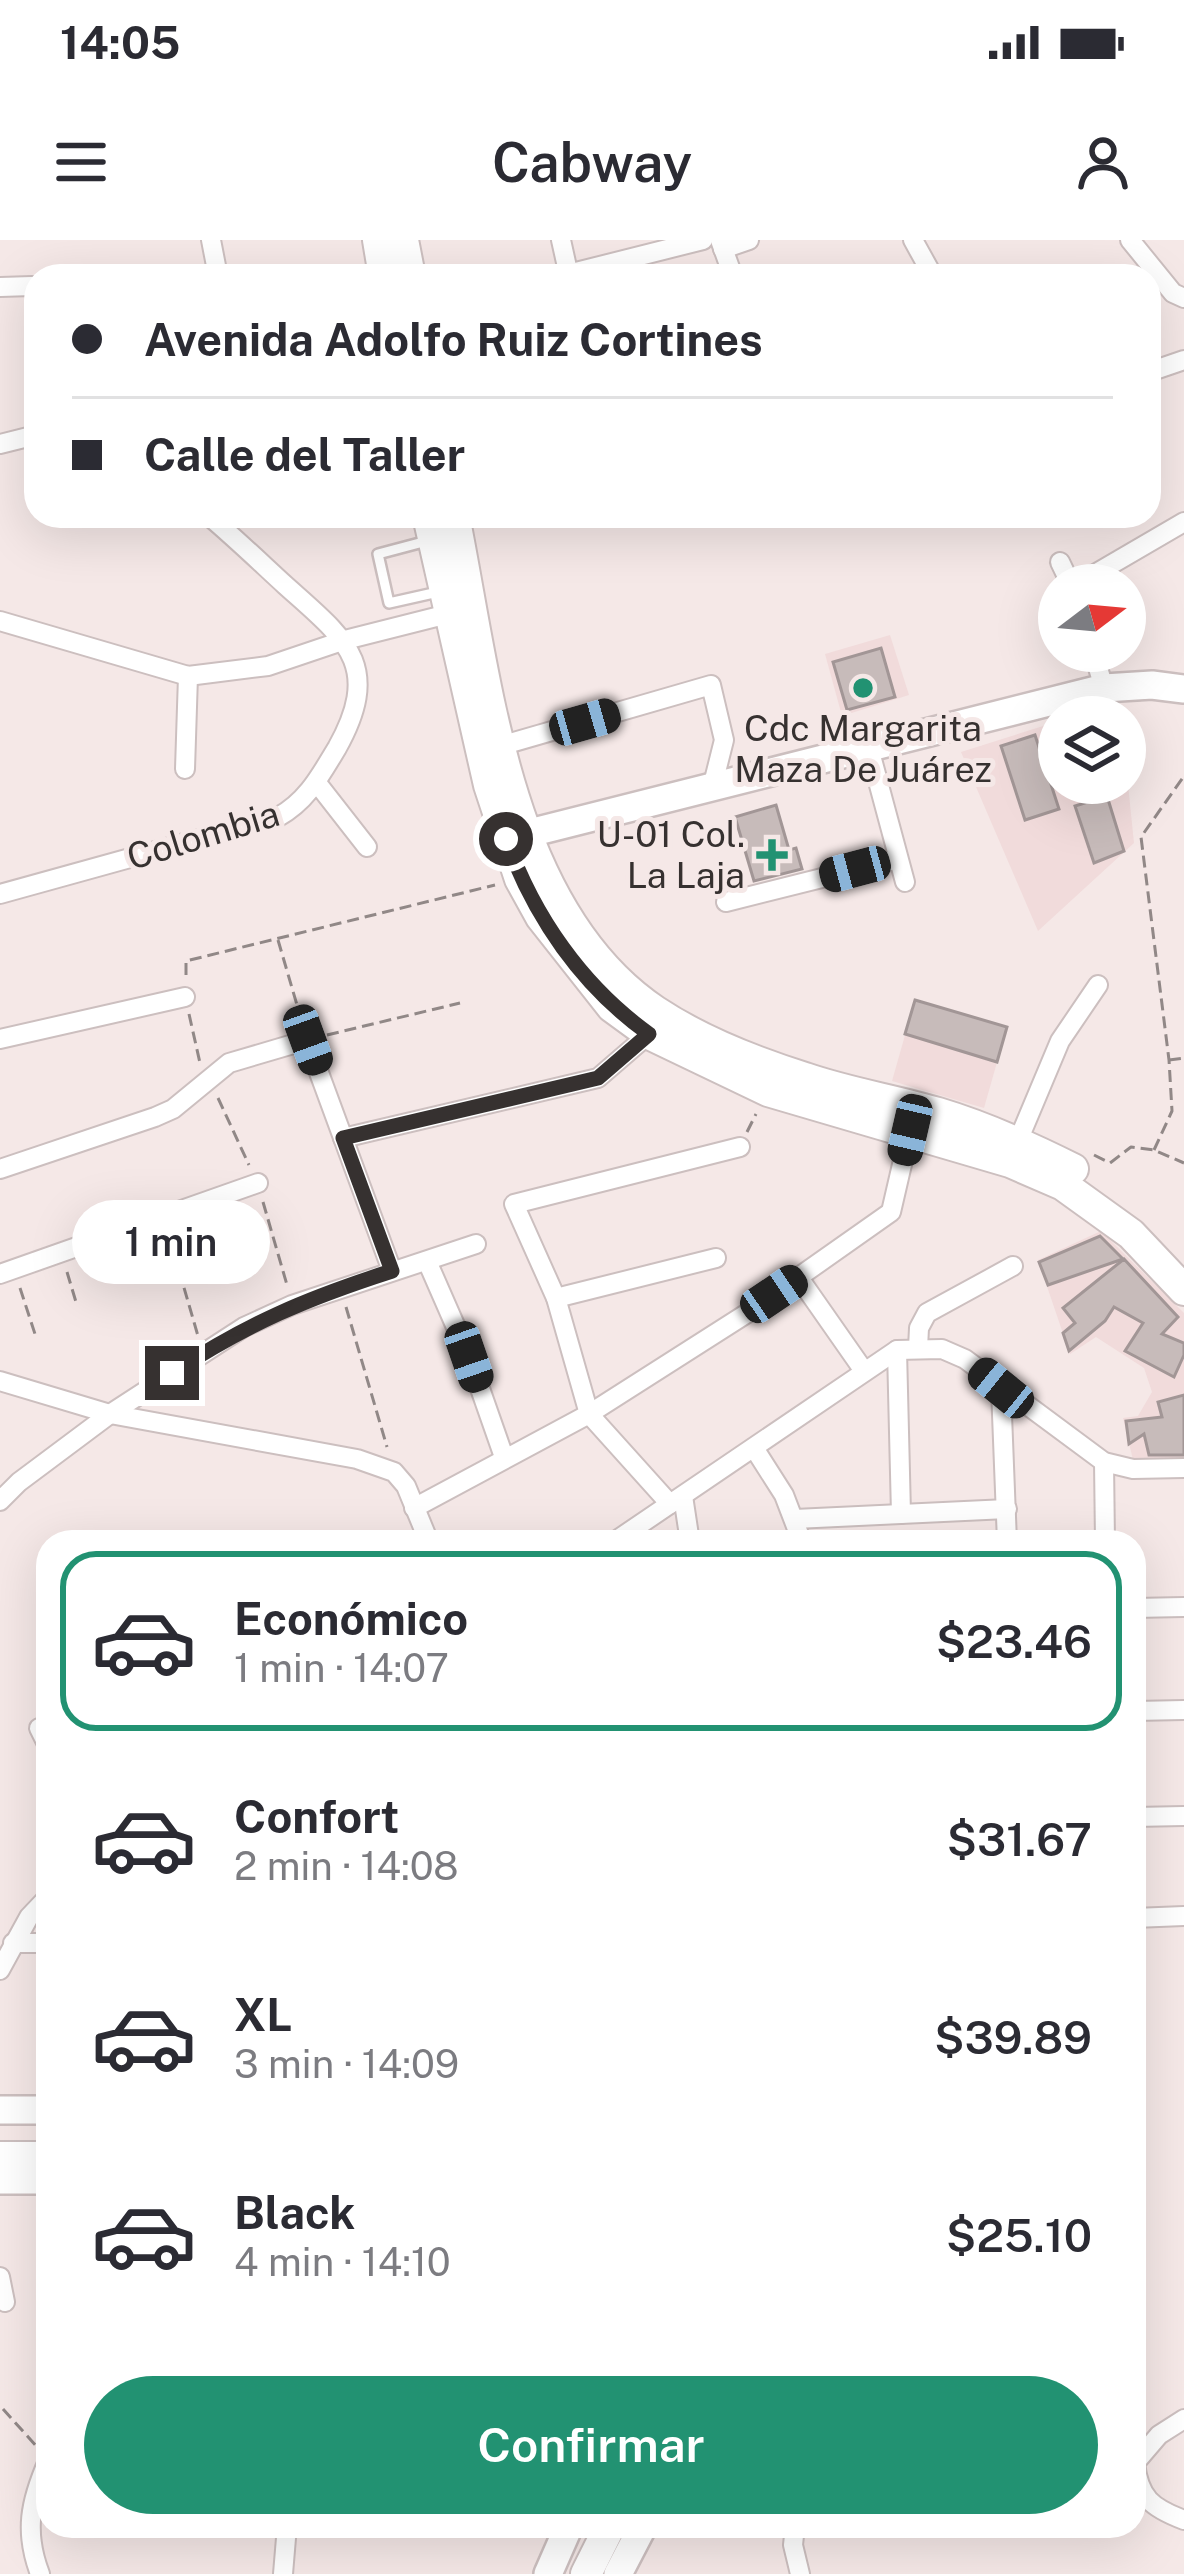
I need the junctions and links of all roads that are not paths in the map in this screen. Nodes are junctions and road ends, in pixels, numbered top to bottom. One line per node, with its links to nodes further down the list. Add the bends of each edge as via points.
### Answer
1 (704, 240): 5 (street)
2 (749, 240): 4 (street)
3 (1130, 240): 6 (street)
4 (722, 245)
5 (611, 264)
6 (1149, 264)
7 (1161, 278): 8 (street)
8 (1184, 298)
9 (1184, 522): 14 (street)
10 (222, 528): 17 (street)
11 (429, 528): 15 (lane, via 379,554 389,603)
12 (439, 528): 15 (main road)
13 (440, 528): 22 (main road)
14 (1111, 564)
15 (445, 602): 17 (street); 27 (main road, via 489,785)
16 (0, 621): 19 (street)
17 (345, 640): 19 (street, via 268,666); 25 (street, Colombia, via 356,699)
18 (1099, 672): 20 (street)
19 (188, 676): 24 (street)
20 (1104, 688): 21 (street); 23 (street)
21 (1184, 689)
22 (500, 746): 26 (street, via 711,685 724,740); 27 (main road)
23 (868, 748): 26 (street); 29 (street)
24 (184, 769)
25 (317, 783): 28 (street); 31 (street, Colombia, via 278,818)
26 (712, 788): 27 (street)
27 (517, 836): 35 (main road, via 520,879 542,917 612,1007); 39 (main road, via 569,921 654,1010 805,1078)
28 (367, 847)
29 (898, 859): 30 (street); 32 (street)
30 (904, 882)
31 (0, 894)
32 (726, 902)
33 (1098, 985): 39 (street, via 1060,1041)
34 (185, 997): 36 (street)
35 (649, 1034): 37 (main road, via 767,1091); 38 (street, via 598,1078)
36 (0, 1039)
37 (910, 1130): 50 (street, via 891,1212); 51 (main road, via 1063,1185 1131,1234)
38 (343, 1138): 41 (street, via 308,1040 230,1063 155,1117); 49 (street)
39 (1018, 1141): 45 (main road, via 1137,1213)
40 (740, 1147): 52 (street, via 514,1204)
41 (0, 1169)
42 (258, 1184): 48 (street)
43 (476, 1244): 46 (street)
44 (716, 1258): 52 (street)
45 (1184, 1259)
46 (427, 1261): 49 (street); 61 (street)
47 (1013, 1266): 53 (street, via 927,1312)
48 (7, 1271)
49 (392, 1271): 58 (street, via 276,1312)
50 (800, 1277): 55 (street); 59 (street)
51 (1184, 1290)
52 (556, 1298): 59 (street)
53 (918, 1348): 54 (street); 57 (street, via 965,1360)
54 (897, 1350): 55 (street); 68 (street)
55 (864, 1371): 60 (street)
56 (0, 1381): 58 (street)
57 (1001, 1388): 62 (street); 67 (street)
58 (110, 1414): 65 (street); 66 (street, via 357,1460 394,1472)
59 (590, 1414): 61 (street); 64 (street)
60 (754, 1448): 64 (street); 69 (street)
61 (504, 1457): 66 (street)
62 (1104, 1462): 63 (street); 75 (street)
63 (1184, 1468)
64 (676, 1500): 71 (street); 72 (street)
65 (0, 1502)
66 (414, 1508): 70 (street)
67 (1006, 1509): 68 (street); 74 (street)
68 (901, 1514): 69 (street)
69 (795, 1519): 73 (street)
70 (424, 1530)
71 (632, 1530)
72 (686, 1530)
73 (798, 1530)
74 (1007, 1530)
75 (1105, 1530)
76 (1146, 1607): 77 (street)
77 (1184, 1607)
78 (1184, 1710): 79 (street)
79 (1146, 1711)
80 (1184, 1816): 81 (street)
81 (1146, 1817)
82 (36, 1913): 85 (street)
83 (1184, 1916): 84 (street)
84 (1146, 1918)
85 (13, 1943): 86 (street); 87 (street)
86 (36, 1943)
87 (0, 1970)
88 (0, 2110): 89 (street)
89 (36, 2110)
90 (0, 2137): 91 (main road)
91 (36, 2138)
92 (0, 2157): 93 (main road)
93 (36, 2157)
94 (0, 2180): 95 (street)
95 (36, 2180)
96 (0, 2277): 97 (street)
97 (4, 2302)
98 (1184, 2419): 99 (street)
99 (1146, 2449)
100 (36, 2499): 109 (street, via 29,2546)
101 (1146, 2499): 102 (street)
102 (1184, 2521)
103 (286, 2538): 110 (street)
104 (564, 2538): 111 (street)
105 (583, 2538): 112 (main road)
106 (604, 2538): 113 (main road)
107 (637, 2538): 114 (street)
108 (794, 2538): 115 (street)
109 (40, 2574)
110 (283, 2574)
111 (548, 2574)
112 (567, 2574)
113 (586, 2574)
114 (618, 2574)
115 (800, 2574)

